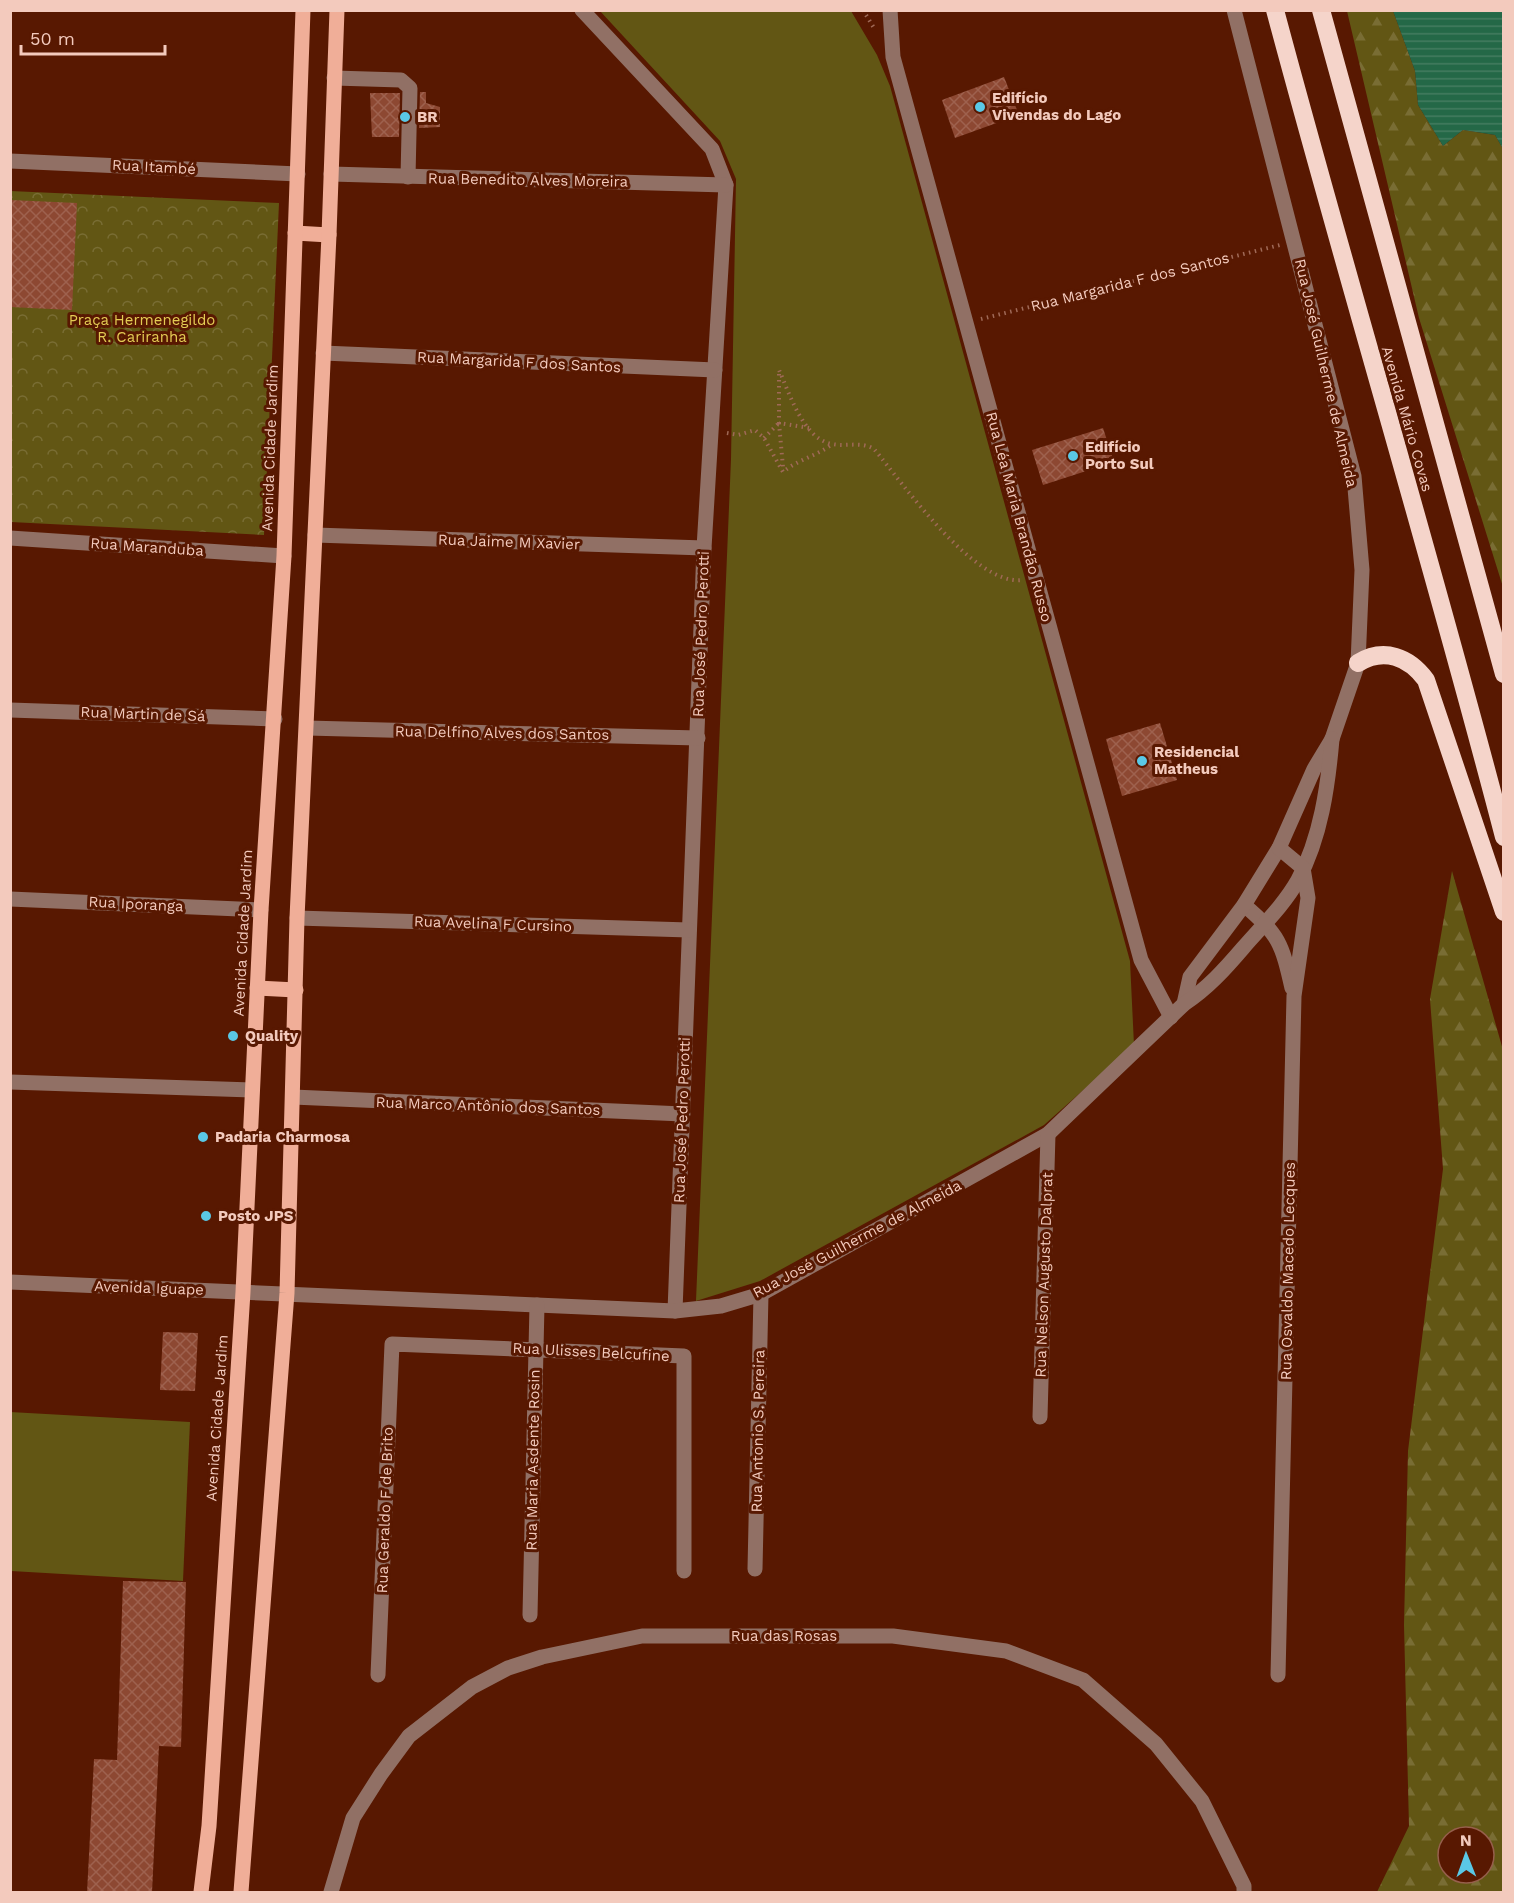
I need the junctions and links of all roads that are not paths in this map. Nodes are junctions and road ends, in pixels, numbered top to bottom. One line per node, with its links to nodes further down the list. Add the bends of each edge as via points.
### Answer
1 (303, 10): 10 (main road, Avenida Cidade Jardim)
2 (337, 10): 8 (main road)
3 (582, 10): 13 (street, Rua José Pedro Perotti, via 712,149)
4 (890, 10): 43 (street, Rua Léa Maria Brandão Russo, via 893,57 1141,960)
5 (1234, 10): 22 (street, Rua José Guilherme de Almeida, via 1353,476 1362,570)
6 (1275, 10): 29 (highway, Avenida Mário Covas, via 1346,275 1455,650)
7 (1321, 10): 23 (highway, Avenida Mário Covas)
8 (334, 78): 11 (main road); 12 (street, via 407,83)
9 (10, 161): 10 (street, Rua Itambé)
10 (298, 174): 14 (main road, Avenida Cidade Jardim)
11 (331, 174): 12 (street, Rua Benedito Alves Moreira); 15 (main road)
12 (408, 177): 13 (street, Rua Benedito Alves Moreira)
13 (726, 185): 17 (street, Rua José Pedro Perotti)
14 (295, 233): 15 (main road); 21 (main road, Avenida Cidade Jardim)
15 (329, 235): 16 (main road)
16 (323, 353): 17 (street, Rua Margarida F dos Santos); 18 (main road)
17 (715, 370): 20 (street, Rua José Pedro Perotti)
18 (315, 535): 20 (street, Rua Jaime M Xavier); 26 (main road)
19 (10, 538): 21 (street, Rua Maranduba)
20 (704, 548): 27 (street, Rua José Pedro Perotti)
21 (284, 556): 25 (main road, Avenida Cidade Jardim)
22 (1358, 663): 28 (street, Rua José Guilherme de Almeida); 35 (highway, via 1389,654 1417,668 1426,680)
23 (1503, 674)
24 (10, 710): 25 (street, Rua Martin de Sá)
25 (275, 719): 34 (main road, Avenida Cidade Jardim)
26 (307, 728): 27 (street, Rua Delfino Alves dos Santos); 36 (main road)
27 (698, 738): 38 (street, Rua José Pedro Perotti)
28 (1332, 739): 30 (street, Rua José Guilherme de Almeida, via 1314,769); 31 (street, Rua José Guilherme de Almeida, via 1320,820)
29 (1503, 837)
30 (1279, 848): 31 (street); 33 (street, Rua José Guilherme de Almeida)
31 (1303, 868): 37 (street, Rua José Guilherme de Almeida); 41 (street, Rua Osvaldo Macedo Lecques, via 1308,898)
32 (10, 898): 34 (street, Rua Iporanga)
33 (1244, 904): 37 (street); 42 (street, Rua José Guilherme de Almeida, via 1190,977)
34 (261, 910): 39 (main road, Avenida Cidade Jardim)
35 (1503, 912)
36 (297, 918): 38 (street, Rua Avelina F Cursino); 40 (main road)
37 (1265, 922): 41 (street, via 1276,934 1284,953); 42 (street, Rua José Guilherme de Almeida, via 1207,990)
38 (689, 930): 47 (street, Rua José Pedro Perotti)
39 (257, 988): 40 (main road); 45 (main road, Avenida Cidade Jardim)
40 (296, 990): 46 (main road)
41 (1294, 996): 62 (street, Rua Osvaldo Macedo Lecques)
42 (1184, 1004): 43 (street, Rua José Guilherme de Almeida)
43 (1171, 1017): 48 (street, Rua José Guilherme de Almeida)
44 (10, 1082): 45 (street)
45 (252, 1090): 50 (main road, Avenida Cidade Jardim)
46 (293, 1098): 47 (street, Rua Marco Antônio dos Santos); 51 (main road)
47 (683, 1114): 54 (street, Rua José Pedro Perotti)
48 (1048, 1134): 52 (street, Rua José Guilherme de Almeida); 57 (street, Rua Nelson Augusto Dalprat)
49 (10, 1282): 50 (street, Avenida Iguape)
50 (243, 1292): 51 (street, Avenida Iguape); 63 (main road, Avenida Cidade Jardim, via 209,1826)
51 (287, 1293): 53 (street, Rua José Guilherme de Almeida); 64 (main road)
52 (761, 1294): 54 (street, Rua José Guilherme de Almeida, via 721,1306); 58 (street, Rua Antonio S. Pereira)
53 (537, 1305): 54 (street, Rua José Guilherme de Almeida); 56 (street, Rua Maria Asdente Rosin)
54 (675, 1311)
55 (392, 1344): 56 (street, Rua Ulisses Belcufine); 61 (street, Rua Geraldo F de Brito)
56 (536, 1349): 59 (street, Rua Ulisses Belcufine, via 684,1356); 60 (street, Rua Maria Asdente Rosin)
57 (1040, 1417)
58 (754, 1569)
59 (684, 1571)
60 (530, 1615)
61 (378, 1675)
62 (1278, 1675)
63 (201, 1893)
64 (241, 1893)
65 (331, 1893): 66 (street, Rua das Rosas, via 353,1818 409,1736 472,1687 508,1668 642,1636 892,1636 1006,1651 1083,1680 1156,1744 1202,1801)
66 (1244, 1893)

